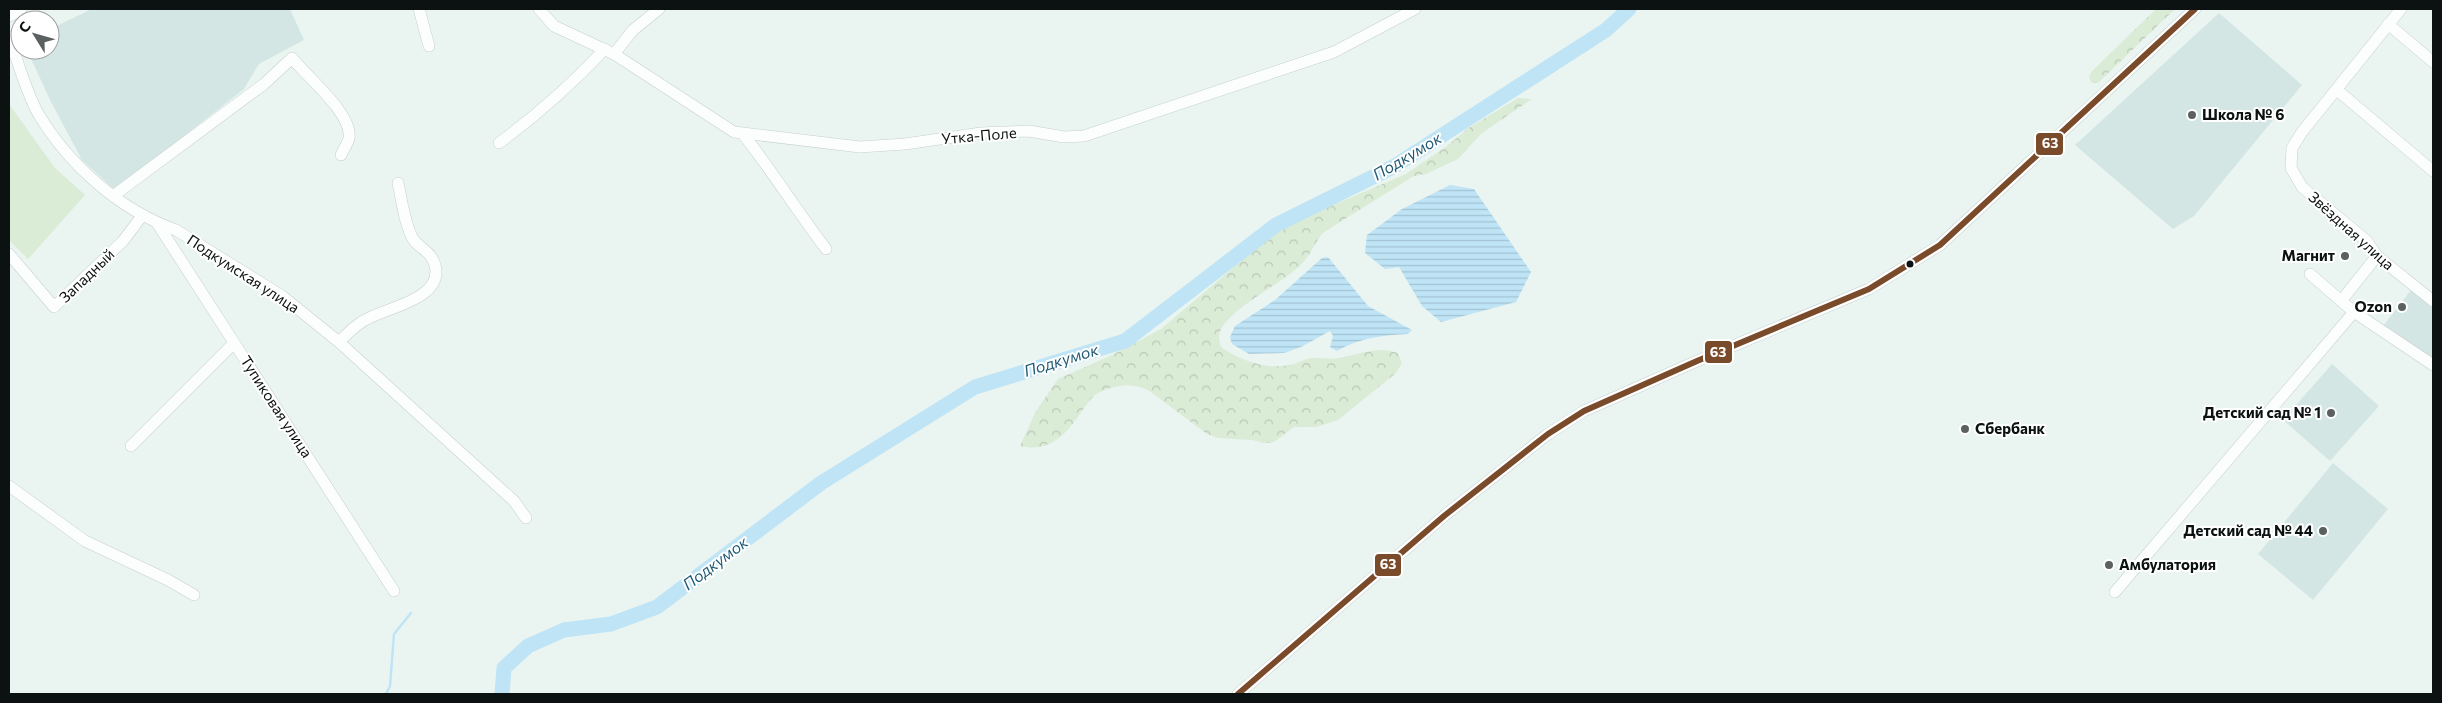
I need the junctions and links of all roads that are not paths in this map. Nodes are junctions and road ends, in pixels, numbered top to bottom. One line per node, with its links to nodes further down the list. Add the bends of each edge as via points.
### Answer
1 (19, 9): 8 (main road)
2 (419, 9): 11 (street)
3 (538, 9): 12 (street, Утка-Поле, via 554,26)
4 (659, 9): 12 (street)
5 (1415, 9): 15 (street, Утка-Поле, via 1334,52 1084,136 981,133 860,147)
6 (2196, 9): 39 (street, via 1940,245 1869,289 1584,411 1548,434 1444,516)
7 (2401, 9): 9 (street)
8 (9, 14)
9 (2388, 24): 13 (street); 14 (street)
10 (9, 37): 20 (street, Подкумская улица, via 39,114 65,150)
11 (429, 46)
12 (609, 52): 15 (street, Утка-Поле, via 734,132); 16 (street)
13 (2433, 62)
14 (2337, 90): 18 (street); 25 (street, Звёздная улица, via 2292,148 2291,168 2302,187 2367,242)
15 (743, 134): 23 (street)
16 (499, 143)
17 (341, 155): 20 (street, via 349,138 348,125 339,109 292,58 264,84)
18 (2433, 171)
19 (398, 183): 31 (street, via 406,222 414,240 428,252 435,265 436,278 428,291 370,317)
20 (113, 196): 21 (street, Подкумская улица)
21 (142, 216): 22 (street, Подкумская улица); 24 (street, Западный, via 123,242 54,307)
22 (157, 224): 30 (street, Тупиковая улица); 31 (street, Подкумская улица, via 176,230 282,296)
23 (826, 249)
24 (10, 255)
25 (2377, 256): 27 (street, Звёздная улица); 28 (street)
26 (2310, 274): 28 (street)
27 (2433, 300)
28 (2341, 301): 29 (street)
29 (2354, 312): 32 (street); 37 (street)
30 (234, 342): 33 (street); 36 (street, Тупиковая улица)
31 (339, 342): 35 (street, Подкумская улица, via 514,501)
32 (2433, 365)
33 (131, 446)
34 (9, 486): 38 (street, via 86,541)
35 (526, 518)
36 (394, 590)
37 (2115, 592)
38 (194, 595)
39 (1238, 694)

